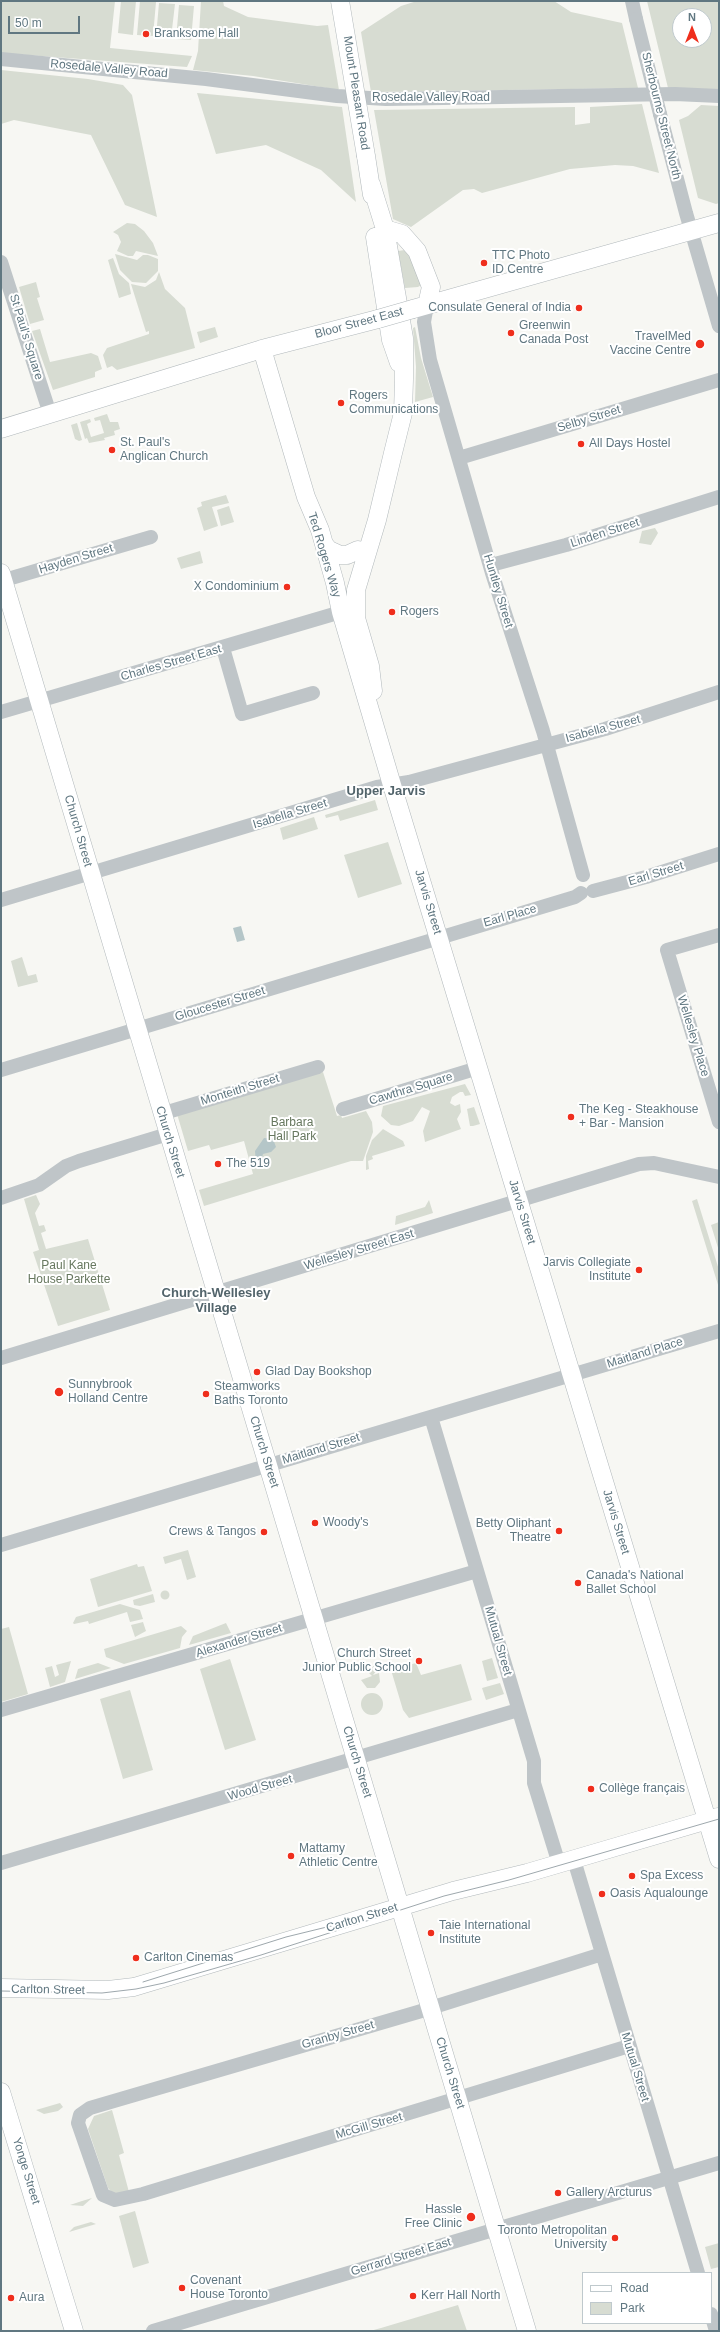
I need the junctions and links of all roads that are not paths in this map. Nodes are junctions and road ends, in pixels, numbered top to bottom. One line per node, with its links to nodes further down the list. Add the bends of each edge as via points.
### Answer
1 (340, 1): 5 (main road, Mount Pleasant Road, bridge)
2 (632, 1): 8 (street, Sherbourne Street North, bridge)
3 (1, 59): 4 (street, Rosedale Valley Road, via 206,79 337,96 386,99 675,94)
4 (719, 96)
5 (371, 184): 7 (main road, Mount Pleasant Road); 13 (main road, Mount Pleasant Road, via 379,268 391,340)
6 (719, 223): 8 (main road, Bloor Street East)
7 (385, 229): 10 (main road, via 402,234 417,251 431,287); 13 (main road, Mount Pleasant Road, via 404,338)
8 (691, 230): 10 (main road, Bloor Street East); 11 (street, Sherbourne Street North)
9 (1, 262): 15 (street, St Paul's Square)
10 (420, 307): 12 (main road, Bloor Street East, bridge); 17 (street, Huntley Street, via 430,360)
11 (719, 326)
12 (262, 349): 15 (main road, Bloor Street East); 19 (main road, Ted Rogers Way)
13 (404, 379): 18 (main road, Mount Pleasant Road, via 402,413)
14 (719, 380): 17 (street, Selby Street)
15 (50, 414): 16 (main road, Bloor Street East)
16 (1, 429)
17 (459, 458): 24 (street, Huntley Street)
18 (387, 480): 23 (main road, Mount Pleasant Road); 32 (main road, Mount Pleasant Road, via 355,600 356,618 370,666)
19 (306, 497): 22 (main road, Ted Rogers Way); 26 (main road, Ted Rogers Way, via 311,534 329,596)
20 (719, 497): 24 (street, Linden Street, via 566,545)
21 (151, 537): 25 (street, Hayden Street)
22 (324, 544): 23 (main road, via 329,550 340,555); 26 (main road, Ted Rogers Way)
23 (358, 550): 26 (main road, Mount Pleasant Road, via 344,589)
24 (491, 565): 33 (street, Huntley Street)
25 (2, 578): 30 (main road, Church Street)
26 (341, 612): 27 (street, Charles Street East); 32 (main road, Jarvis Street)
27 (223, 648): 29 (street, via 242,714); 30 (street, Charles Street East)
28 (719, 692): 33 (street, Isabella Street, via 677,708)
29 (313, 693)
30 (39, 702): 31 (street, Charles Street East); 36 (main road, Church Street)
31 (1, 712)
32 (378, 735): 34 (main road, Jarvis Street)
33 (546, 744): 34 (street, Isabella Street); 37 (street, Huntley Street)
34 (392, 785): 36 (street, Isabella Street); 41 (main road, Jarvis Street)
35 (719, 854): 38 (street, Earl Street, via 646,878)
36 (90, 873): 39 (street, Isabella Street); 42 (main road, Church Street)
37 (583, 875)
38 (587, 892): 41 (street, Earl Place)
39 (1, 900)
40 (719, 935): 48 (street, Wellesley Place, via 667,950)
41 (439, 938): 42 (street, Gloucester Street); 44 (main road, Jarvis Street)
42 (136, 1029): 45 (street, Gloucester Street); 47 (main road, Church Street)
43 (318, 1067): 47 (street, Monteith Street)
44 (478, 1068): 46 (street, Cawthra Square); 52 (main road, Jarvis Street)
45 (1, 1070)
46 (343, 1109)
47 (161, 1114): 49 (main road, Church Street)
48 (719, 1122)
49 (168, 1134): 51 (street, via 79,1161 66,1166 39,1184); 53 (main road, Church Street)
50 (719, 1177): 52 (street, Wellesley Street East, via 646,1163)
51 (1, 1198)
52 (519, 1201): 53 (street, Wellesley Street East); 56 (main road, Jarvis Street)
53 (216, 1293): 55 (street, Wellesley Street East); 58 (main road, Church Street)
54 (714, 1333): 56 (street, Maitland Place)
55 (1, 1358)
56 (572, 1375): 57 (street, Maitland Street); 65 (main road, Jarvis Street)
57 (431, 1417): 58 (street, Maitland Street); 60 (street, Mutual Street)
58 (268, 1466): 59 (street, Maitland Street); 61 (main road, Church Street)
59 (1, 1545)
60 (477, 1571): 61 (street, Alexander Street); 63 (street, Mutual Street)
61 (314, 1618): 62 (street, Alexander Street); 64 (main road, Church Street)
62 (1, 1710)
63 (518, 1710): 64 (street, Wood Street); 67 (street, Mutual Street, via 535,1764 534,1783)
64 (356, 1759): 68 (street, Wood Street); 69 (main road, Church Street)
65 (713, 1818): 66 (main road, Jarvis Street); 67 (main road, Carlton Street)
66 (719, 1859)
67 (566, 1862): 69 (main road, Carlton Street); 70 (street, Mutual Street)
68 (1, 1863)
69 (400, 1907): 71 (main road, Carlton Street, via 134,1987 102,1990); 72 (main road, Church Street)
70 (602, 1954): 72 (street, Granby Street); 73 (street, Mutual Street)
71 (1, 1988)
72 (430, 2006): 75 (main road, Church Street); 79 (street, Granby Street, via 418,2012 90,2108 78,2119 103,2195)
73 (629, 2046): 75 (street, McGill Street); 78 (street, Mutual Street)
74 (1, 2092): 81 (main road, Yonge Street, via 43,2226)
75 (458, 2098): 79 (street, McGill Street, via 143,2194 115,2200); 80 (main road, Church Street)
76 (1, 2132): 81 (main road, Yonge Street, via 19,2186)
77 (719, 2163): 78 (street, Gerrard Street East)
78 (668, 2177): 80 (street, Gerrard Street East); 82 (street, Mutual Street)
79 (107, 2198)
80 (497, 2228): 85 (street, Gerrard Street East); 86 (main road, Church Street)
81 (48, 2250): 84 (main road, Yonge Street)
82 (698, 2272)
83 (712, 2317): 87 (street)
84 (74, 2331)
85 (153, 2331)
86 (527, 2331)
87 (716, 2331)

